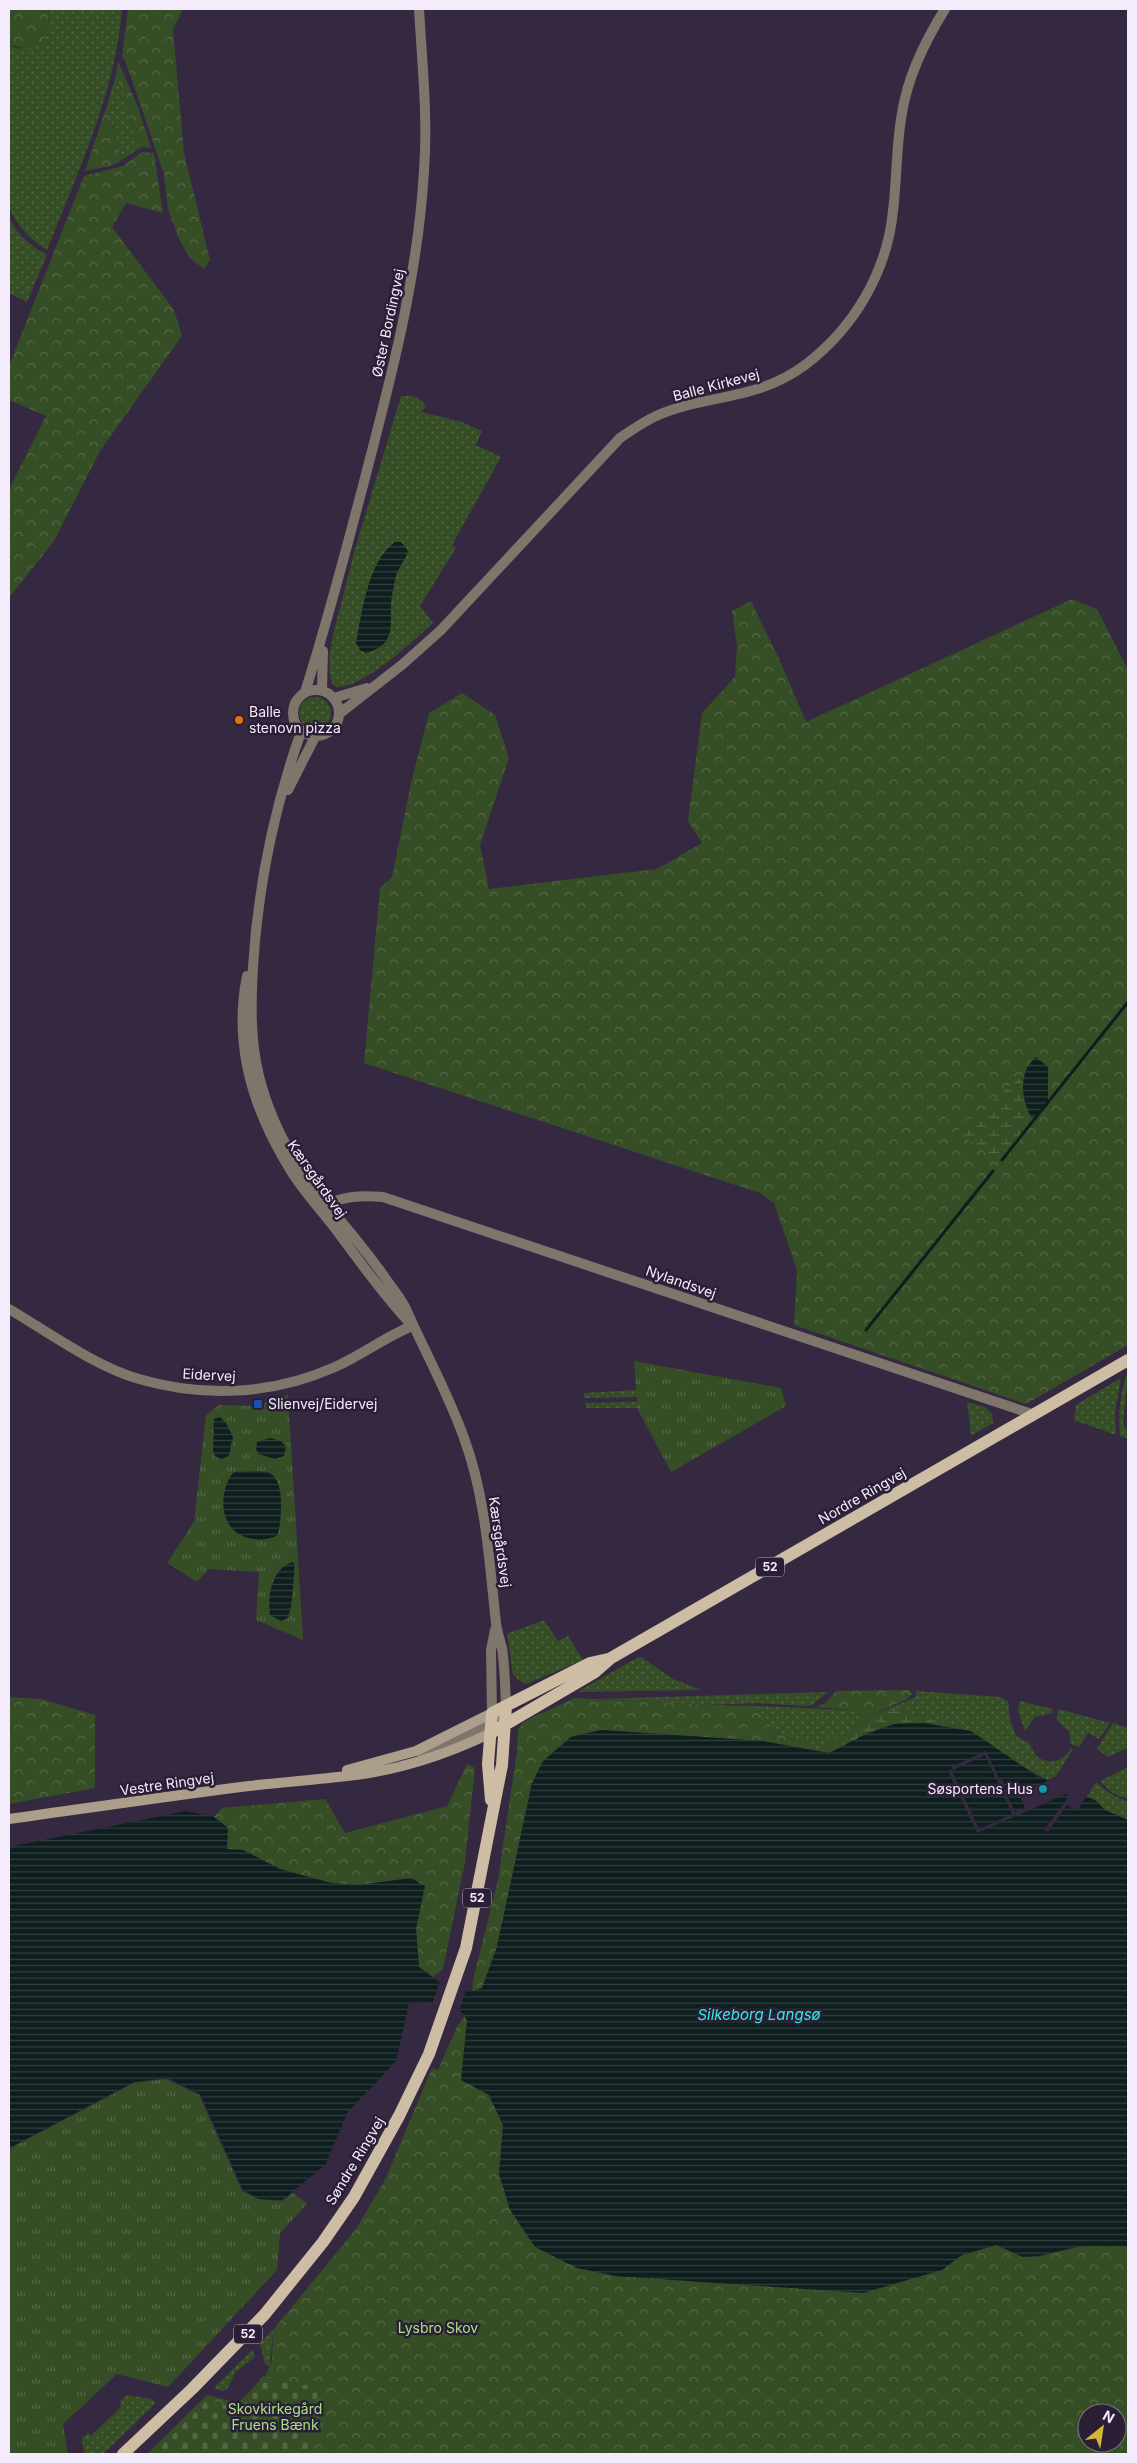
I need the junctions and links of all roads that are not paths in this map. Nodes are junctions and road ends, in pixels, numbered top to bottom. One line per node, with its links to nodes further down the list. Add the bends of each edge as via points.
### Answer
1 (419, 9): 3 (street, Øster Bordingvej, via 424,170 410,294 400,345)
2 (945, 9): 4 (street, Balle Kirkevej, via 918,58 902,113 887,245 863,302 847,324 804,366 774,384 656,416 620,438 441,630)
3 (324, 635): 5 (street, Øster Bordingvej); 6 (street, Øster Bordingvej)
4 (375, 685): 7 (street, Balle Kirkevej); 8 (street, Balle Kirkevej)
5 (322, 690): 6 (street); 7 (street)
6 (305, 692): 9 (street, via 292,711)
7 (334, 698): 8 (street)
8 (339, 714): 10 (street, via 332,730)
9 (301, 732): 10 (street); 11 (street, Kærsgårdsvej)
10 (315, 737): 11 (street, Kærsgårdsvej)
11 (278, 809): 12 (street, Kærsgårdsvej, via 265,861 255,939 252,1038 259,1076 280,1132)
12 (323, 1206): 14 (street, Kærsgårdsvej, via 400,1300); 16 (street, Nylandsvej, via 362,1195 383,1197)
13 (9, 1309): 14 (street, Eidervej, via 106,1365 138,1379 194,1391 216,1392 269,1388 312,1376 356,1357)
14 (412, 1326): 17 (street, Kærsgårdsvej, via 449,1399 475,1474 489,1542)
15 (1128, 1360): 16 (main road, Nordre Ringvej / 52)
16 (1032, 1414): 18 (main road, Nordre Ringvej / 52)
17 (496, 1626): 19 (street, Kærsgårdsvej, via 502,1650); 20 (street, Kærsgårdsvej, via 491,1650)
18 (611, 1658): 19 (main road, Nordre Ringvej / 52, via 595,1672); 19 (main road, Nordre Ringvej / 52, via 590,1663)
19 (505, 1715): 20 (main road, Nordre Ringvej / 52); 20 (main road, Nordre Ringvej / 52); 22 (main road, Søndre Ringvej / 52, via 502,1765)
20 (492, 1723): 21 (main road, Vestre Ringvej, via 416,1751); 21 (main road, Vestre Ringvej, via 462,1747 404,1766); 22 (main road, Søndre Ringvej / 52, via 488,1764)
21 (329, 1777): 23 (main road, Vestre Ringvej)
22 (492, 1815): 24 (main road, Søndre Ringvej / 52, via 475,1908 456,1979 429,2054 382,2150 323,2242 250,2332)
23 (9, 1819)
24 (123, 2454)

